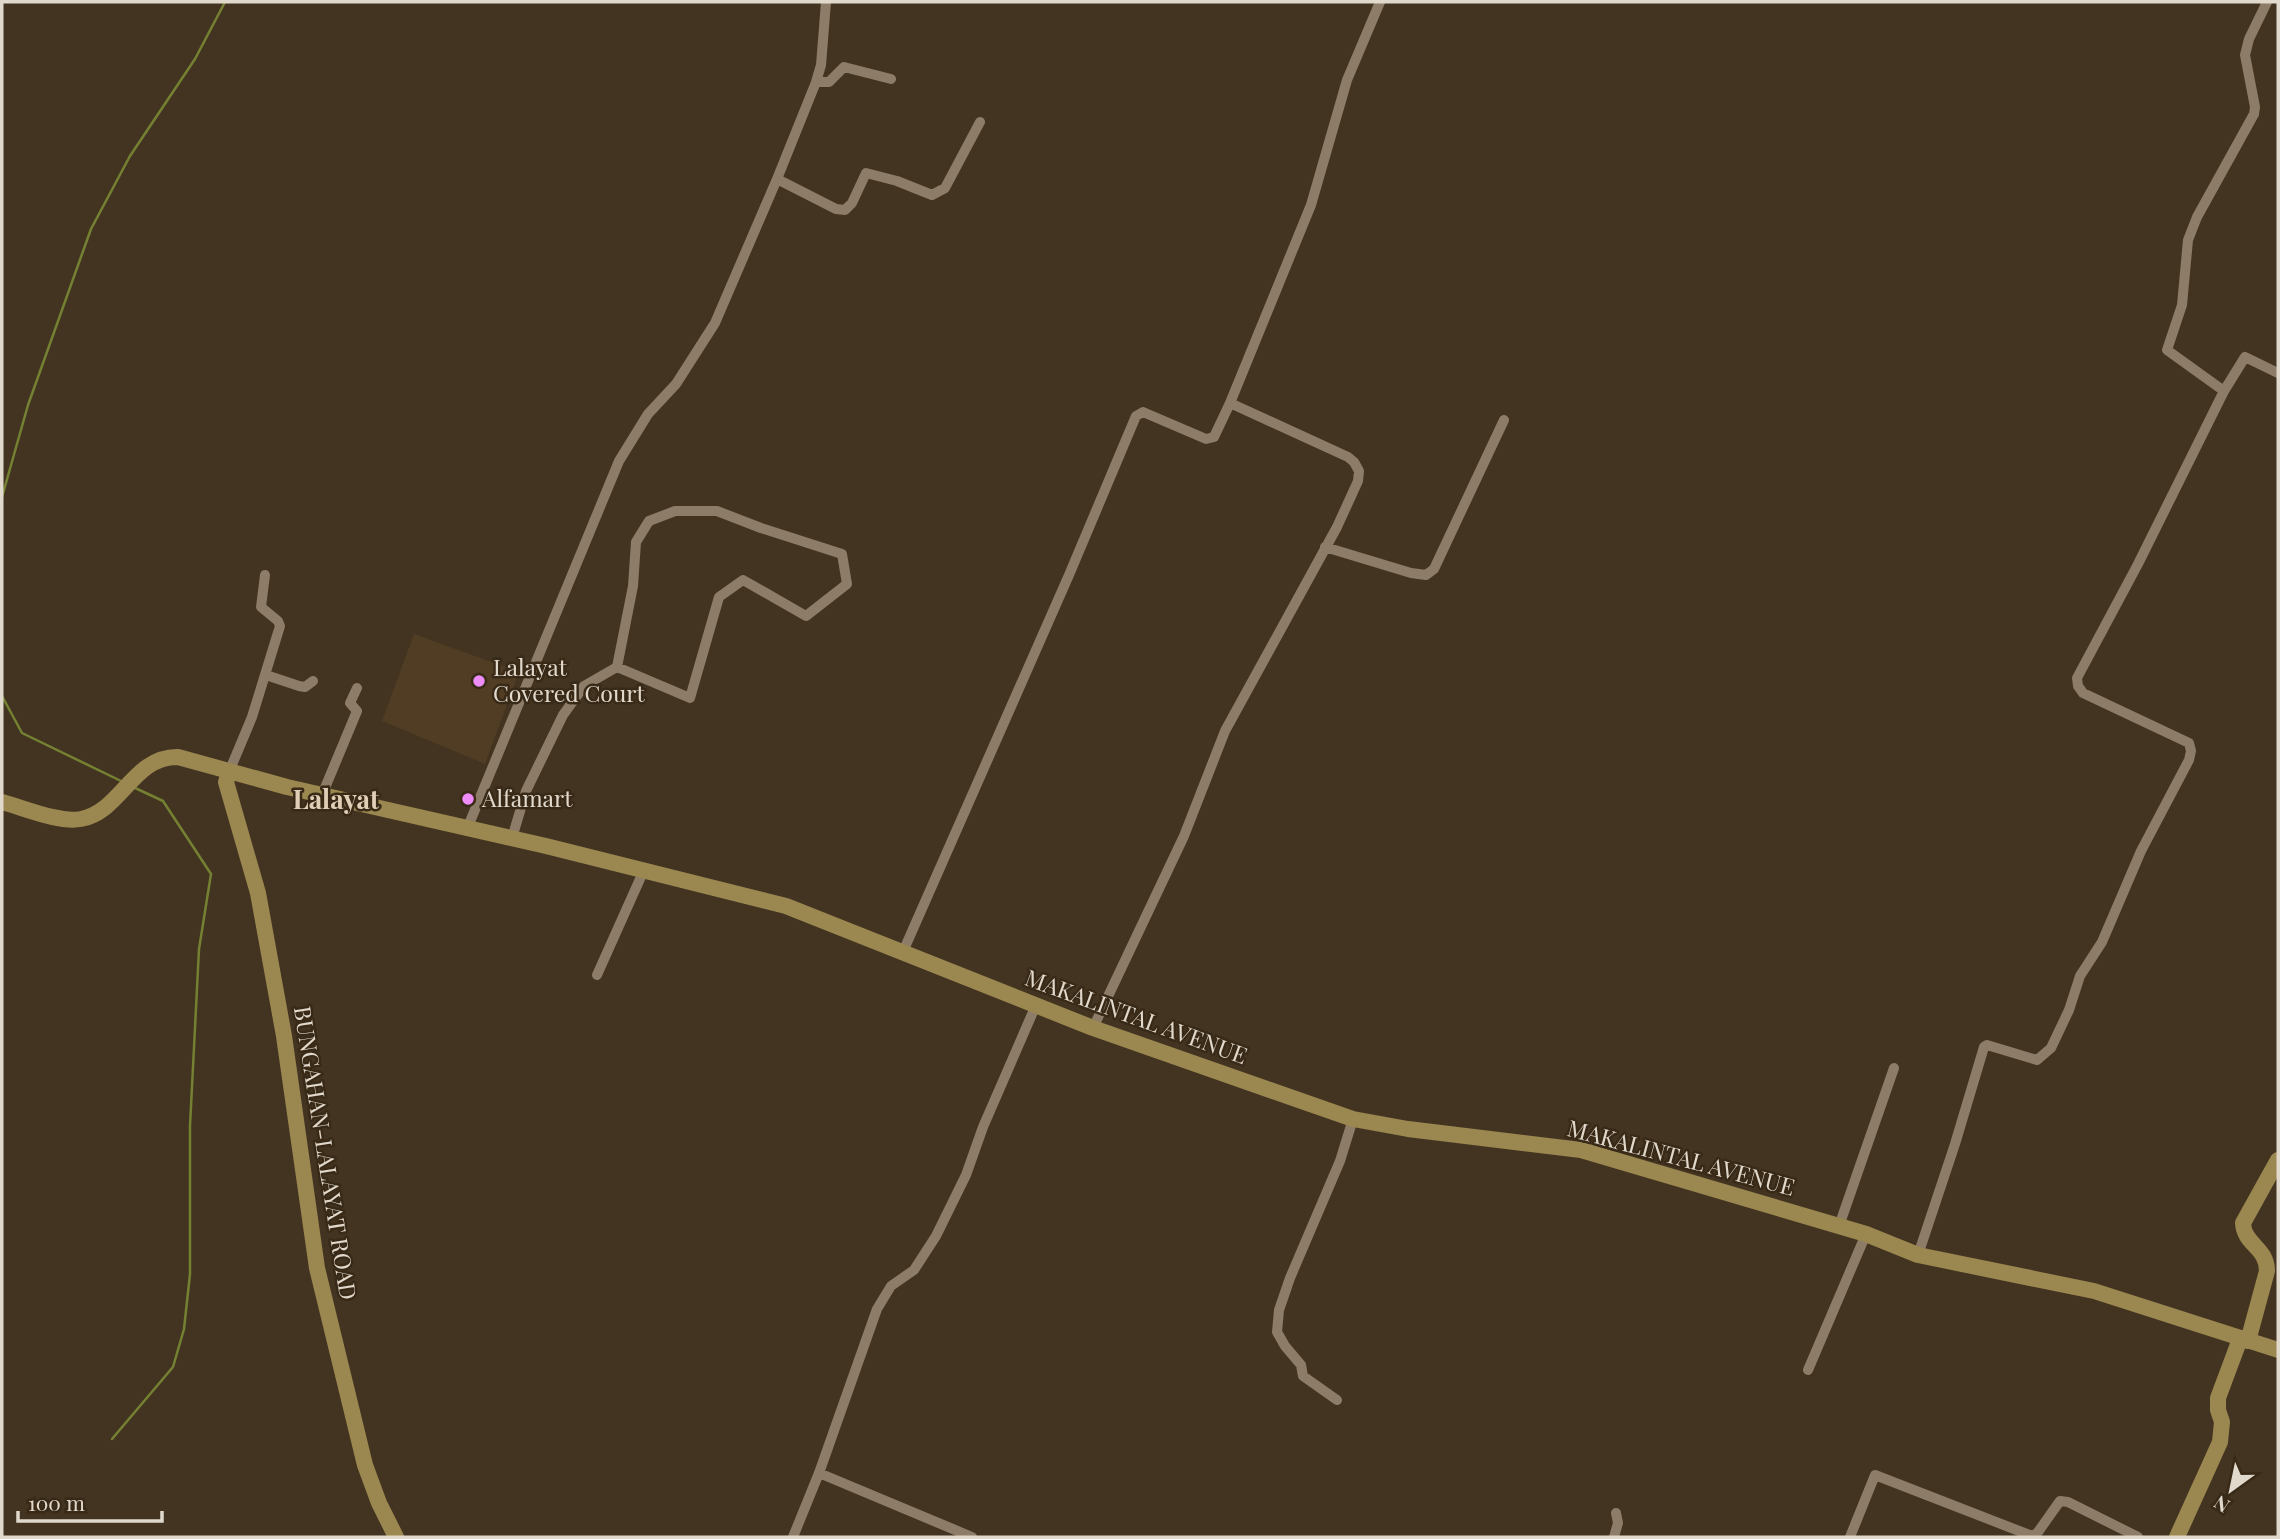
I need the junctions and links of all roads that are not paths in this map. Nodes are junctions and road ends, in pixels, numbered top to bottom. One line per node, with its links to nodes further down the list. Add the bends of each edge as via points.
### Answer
1 (826, 2): 5 (street)
2 (1380, 2): 10 (street, via 1347,80 1311,205)
3 (2267, 2): 9 (street, via 2245,55 2254,114 2188,240 2182,305 2166,350)
4 (891, 79): 5 (street, via 844,67 829,82)
5 (816, 82): 7 (street)
6 (980, 122): 7 (street, via 945,188 932,195 866,173 845,210)
7 (777, 179): 21 (street, via 715,323 619,461)
8 (2278, 373): 9 (street, via 2245,357)
9 (2224, 391): 33 (street, via 2077,678 2083,693 2189,743 2189,760 2141,851 2102,942 2080,976 2051,1048 2037,1060 1996,1046 1984,1047)
10 (1230, 404): 12 (street, via 1354,462 1358,481); 24 (street, via 1214,437 1206,439 1143,412 1136,416)
11 (1504, 420): 12 (street, via 1434,569 1426,575)
12 (1325, 547): 27 (street, via 1225,731 1184,836)
13 (265, 575): 15 (street, via 261,607 280,625)
14 (617, 667): 14 (street, via 633,586 636,542 649,521 676,511 717,512 842,554 847,584 806,616 743,580 719,597 690,698); 22 (street, via 584,685 563,715 526,791)
15 (266, 675): 16 (street, via 305,687); 18 (street)
16 (313, 681)
17 (357, 688): 19 (street, via 350,703 357,711)
18 (229, 772): 19 (main road, MAKALINTAL AVENUE); 20 (main road, MAKALINTAL AVENUE, via 165,757 143,768 96,815 79,820); 40 (main road, BUNGAHAN-LALAYAT ROAD, via 226,782 258,893 282,1023 317,1268 365,1465)
19 (321, 795): 21 (main road, MAKALINTAL AVENUE)
20 (2, 802)
21 (467, 829): 22 (main road, MAKALINTAL AVENUE)
22 (512, 838): 23 (main road, MAKALINTAL AVENUE)
23 (644, 870): 24 (main road, MAKALINTAL AVENUE, via 786,906); 25 (street)
24 (902, 954): 26 (main road, MAKALINTAL AVENUE)
25 (597, 975)
26 (1036, 1005): 27 (main road, MAKALINTAL AVENUE); 38 (street, via 936,1236 914,1270 891,1286 877,1309)
27 (1093, 1028): 29 (main road, MAKALINTAL AVENUE)
28 (1894, 1068): 31 (street)
29 (1353, 1119): 31 (main road, MAKALINTAL AVENUE, via 1580,1150); 37 (street, via 1290,1278 1277,1332 1303,1376)
30 (2278, 1160): 34 (main road, via 2243,1223 2243,1232 2267,1260)
31 (1839, 1226): 32 (main road, MAKALINTAL AVENUE)
32 (1866, 1234): 33 (main road, MAKALINTAL AVENUE); 36 (street)
33 (1918, 1255): 34 (main road, MAKALINTAL AVENUE, via 2094,1291)
34 (2244, 1340): 35 (main road, MAKALINTAL AVENUE); 46 (main road, via 2218,1398 2220,1442)
35 (2278, 1350)
36 (1808, 1370)
37 (1337, 1400)
38 (819, 1473): 41 (street); 42 (street)
39 (1616, 1513): 43 (street)
40 (396, 1537)
41 (793, 1537)
42 (972, 1537)
43 (1614, 1537)
44 (1850, 1537): 45 (street, via 1875,1475 2033,1536 2060,1501)
45 (2138, 1537)
46 (2176, 1537)

